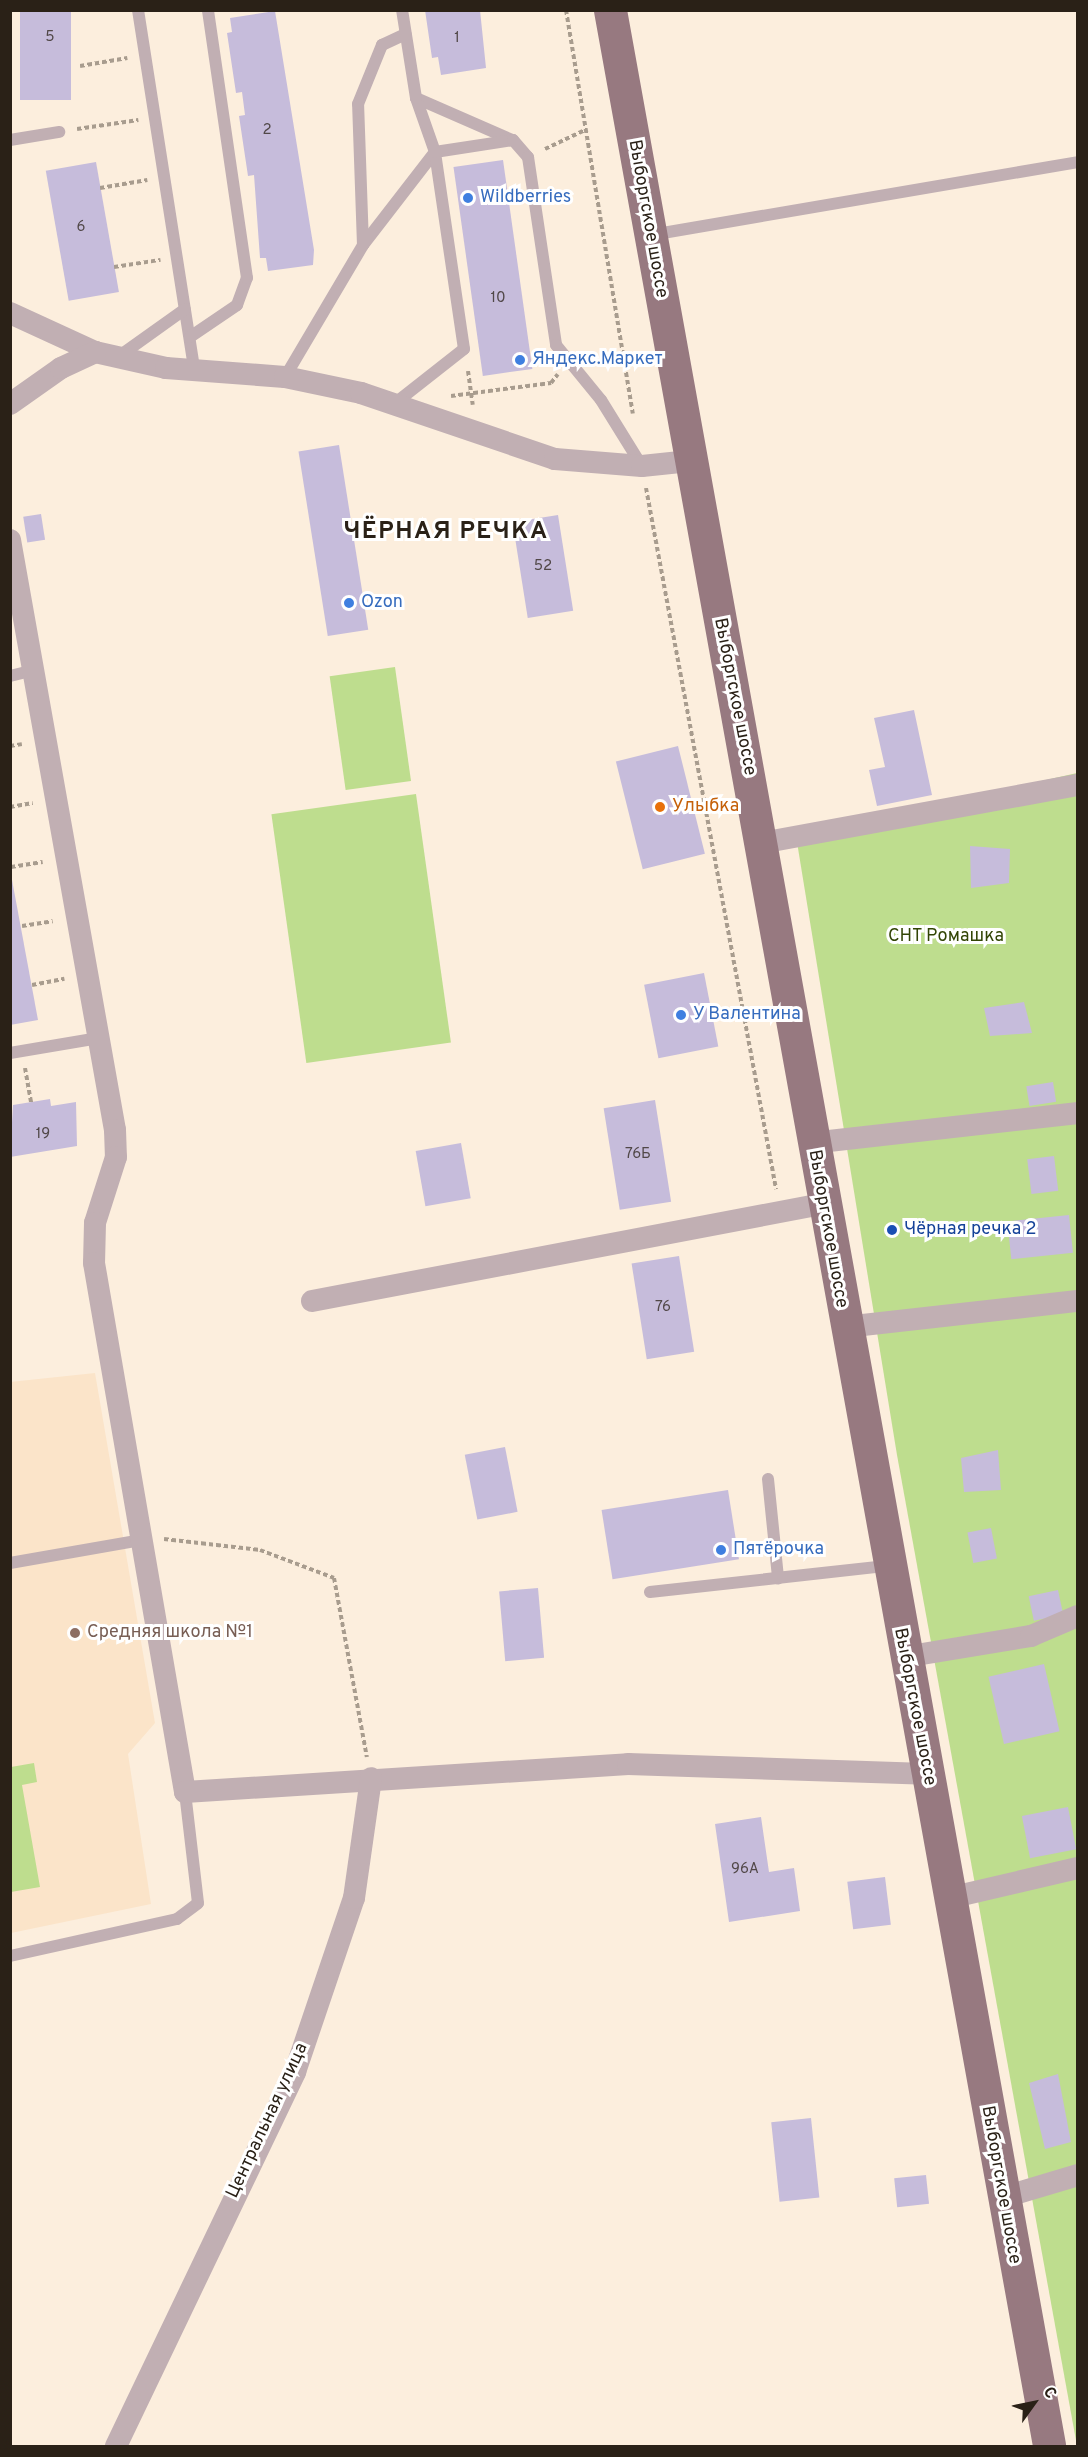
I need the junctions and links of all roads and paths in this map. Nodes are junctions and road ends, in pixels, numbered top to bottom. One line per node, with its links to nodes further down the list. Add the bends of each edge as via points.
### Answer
1 (138, 10): 7 (lane)
2 (208, 10): 26 (lane, via 247,278 237,305)
3 (402, 10): 6 (lane)
4 (566, 10): 11 (path)
5 (610, 10): 20 (main road, Выборгское шоссе)
6 (406, 34): 9 (lane); 21 (lane, via 382,45 358,104)
7 (145, 56): 8 (path); 10 (lane)
8 (80, 66)
9 (416, 98): 14 (lane); 15 (lane)
10 (155, 117): 12 (path); 18 (lane)
11 (585, 129): 16 (path); 37 (path)
12 (59, 132): 13 (lane)
13 (10, 140)
14 (513, 140): 15 (lane); 16 (lane)
15 (435, 152): 21 (lane); 27 (lane)
16 (528, 158): 30 (lane, via 556,345)
17 (1077, 162): 20 (lane)
18 (164, 177): 19 (path); 22 (lane)
19 (100, 188)
20 (650, 235): 39 (main road, Выборгское шоссе)
21 (363, 245): 32 (lane)
22 (177, 257): 23 (path); 24 (lane)
23 (114, 267)
24 (185, 309): 26 (lane); 29 (lane)
25 (10, 313): 28 (street)
26 (190, 338): 31 (lane)
27 (464, 348): 33 (path); 36 (lane)
28 (95, 352): 29 (street); 35 (street, via 62,368)
29 (118, 357): 31 (street)
30 (566, 364): 33 (path, via 551,382); 40 (lane, via 601,400)
31 (195, 372): 32 (street)
32 (285, 377): 36 (street)
33 (471, 394): 34 (path); 38 (path)
34 (438, 398)
35 (10, 404)
36 (394, 404): 38 (street)
37 (634, 420)
38 (477, 432): 40 (street, via 555,459)
39 (690, 461): 40 (street); 47 (main road, Выборгское шоссе)
40 (642, 466): 60 (path)
41 (10, 540): 42 (street)
42 (34, 670): 43 (lane); 54 (street)
43 (10, 676)
44 (1077, 785): 47 (street)
45 (43, 801): 46 (path)
46 (10, 807)
47 (761, 843): 58 (main road, Выборгское шоссе)
48 (54, 860): 49 (path)
49 (11, 867)
50 (64, 919): 51 (path)
51 (22, 926)
52 (74, 978): 53 (path)
53 (32, 985)
54 (99, 1038): 55 (lane); 65 (street, via 116,1157 95,1223 94,1263)
55 (16, 1052): 56 (path)
56 (31, 1102)
57 (1077, 1113): 58 (street)
58 (811, 1143): 59 (main road, Выборгское шоссе)
59 (822, 1204): 60 (street); 63 (main road, Выборгское шоссе)
60 (781, 1213): 62 (street)
61 (1077, 1300): 63 (street)
62 (312, 1301)
63 (845, 1327): 67 (main road, Выборгское шоссе)
64 (768, 1479): 68 (lane)
65 (142, 1540): 66 (lane); 73 (path, via 178,1537 260,1550 334,1578); 74 (street)
66 (10, 1563)
67 (887, 1566): 68 (lane); 71 (main road, Выборгское шоссе)
68 (778, 1578): 69 (lane)
69 (650, 1592)
70 (1077, 1616): 71 (street, via 1031,1636)
71 (904, 1657): 72 (main road, Выборгское шоссе)
72 (926, 1774): 73 (street, via 628,1764); 76 (main road, Выборгское шоссе)
73 (371, 1778): 74 (street); 80 (street, Центральная улица, via 354,1898 295,2072)
74 (185, 1792): 77 (lane, via 198,1903 177,1919)
75 (1077, 1868): 76 (street)
76 (949, 1898): 79 (main road, Выборгское шоссе)
77 (10, 1956)
78 (1077, 2175): 79 (street)
79 (1001, 2198): 81 (main road, Выборгское шоссе)
80 (116, 2446)
81 (1049, 2446)

